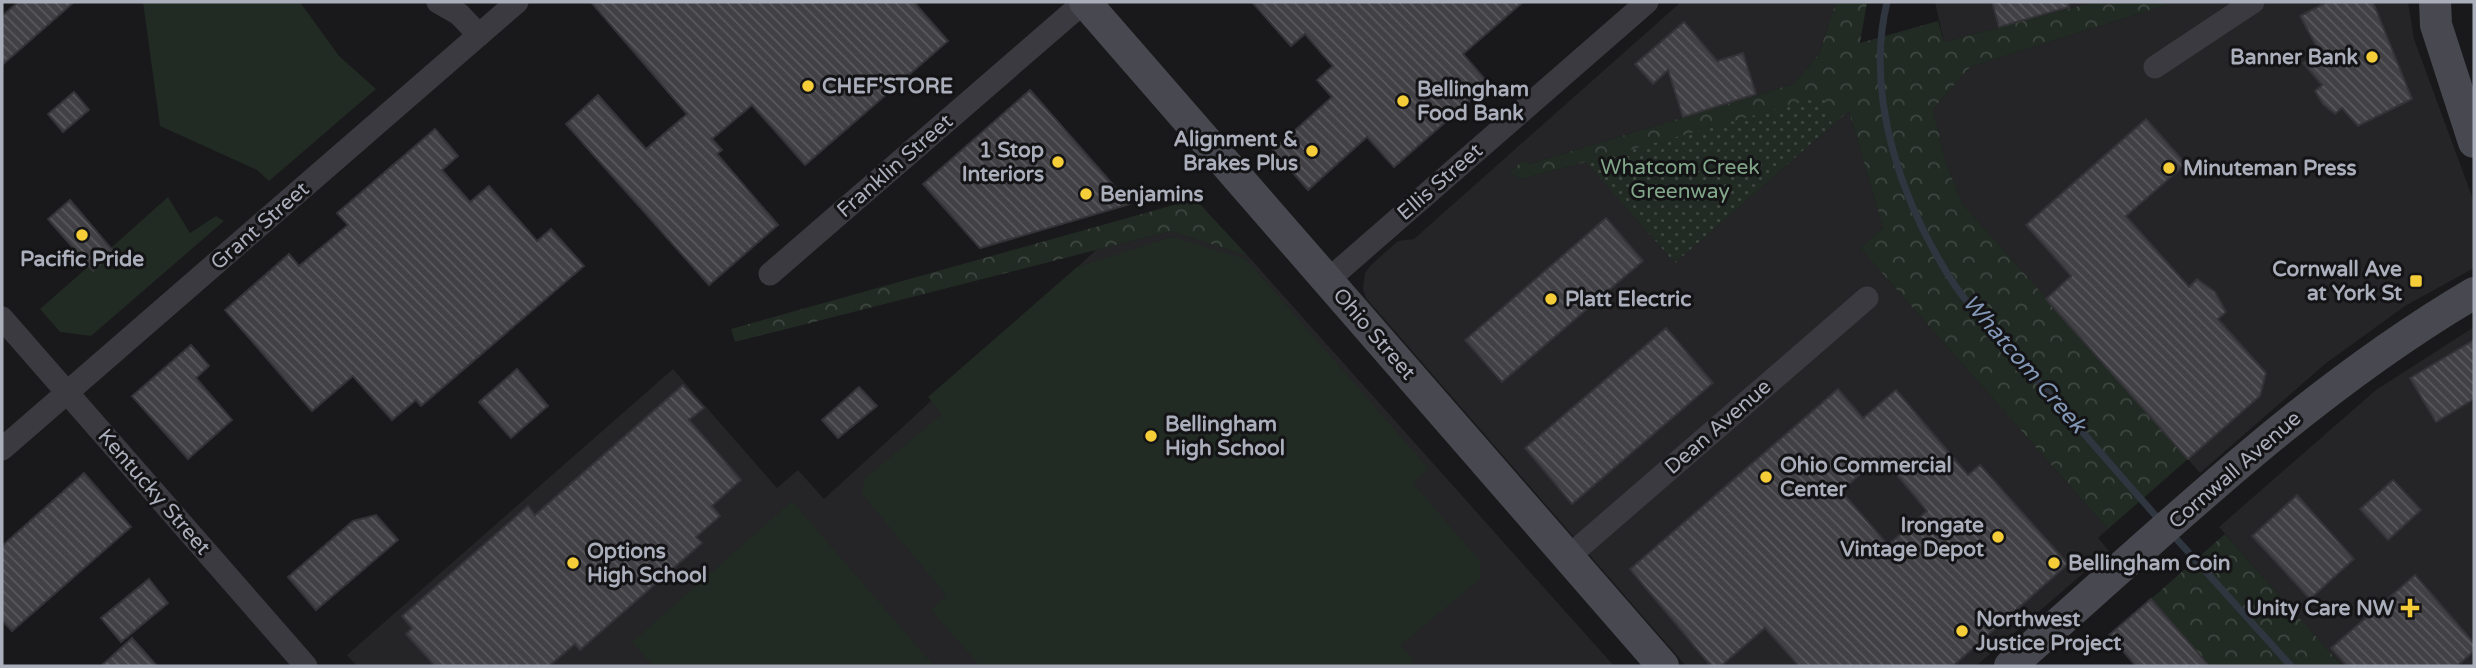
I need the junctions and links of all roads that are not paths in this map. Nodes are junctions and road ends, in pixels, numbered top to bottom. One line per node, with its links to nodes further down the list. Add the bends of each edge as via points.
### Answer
1 (438, 2): 7 (street, via 459,14)
2 (517, 2): 7 (street, Grant Street)
3 (1084, 2): 10 (street, Franklin Street); 11 (street, Ohio Street)
4 (1647, 2): 11 (street, Ellis Street)
5 (2253, 2): 8 (street)
6 (2435, 2): 9 (street, via 2436,25)
7 (479, 35): 15 (street, Grant Street)
8 (2155, 67)
9 (2474, 142)
10 (770, 274)
11 (1328, 280): 17 (street, Ohio Street)
12 (2474, 293): 20 (street, Cornwall Avenue, via 2337,383)
13 (1867, 298): 17 (street, Dean Avenue)
14 (2, 318): 15 (street, Kentucky Street)
15 (67, 393): 16 (street, Grant Street); 18 (street, Kentucky Street)
16 (2, 449)
17 (1568, 557): 19 (street, Ohio Street)
18 (306, 666)
19 (1663, 666)
20 (2010, 666)

